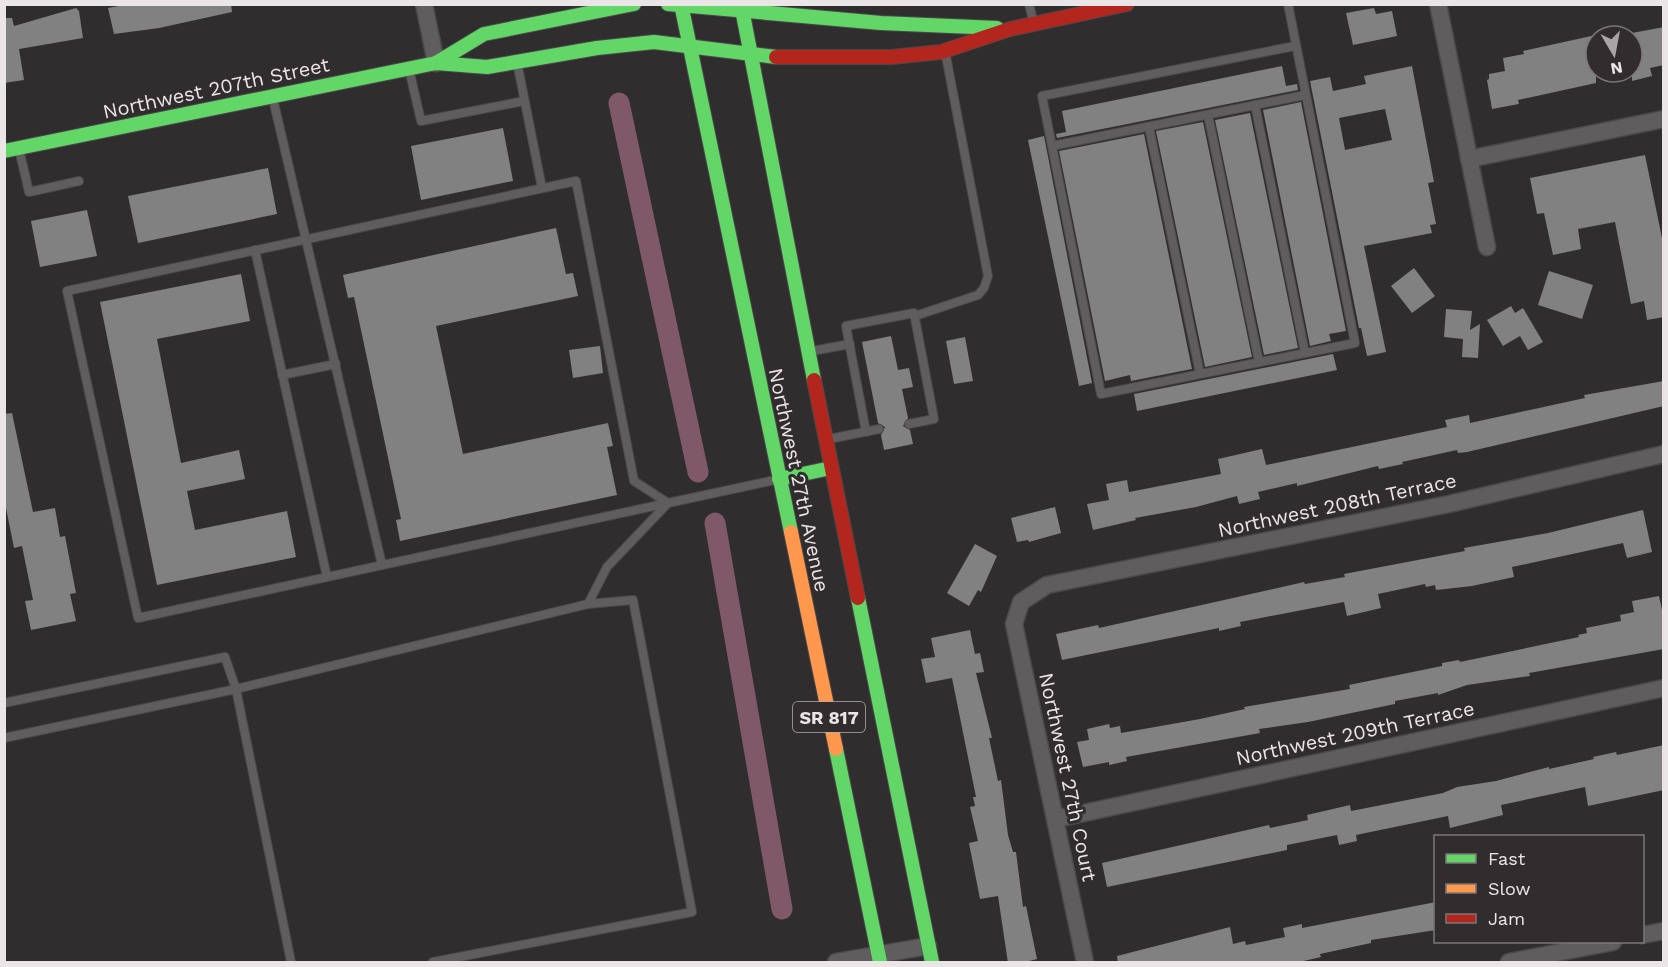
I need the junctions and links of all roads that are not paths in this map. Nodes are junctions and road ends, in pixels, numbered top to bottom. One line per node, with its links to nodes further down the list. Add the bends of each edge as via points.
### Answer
1 (424, 4): 17 (street)
2 (634, 4): 17 (main road, Northwest 207th Street, via 484,34)
3 (1029, 4): 10 (lane)
4 (1127, 4): 9 (main road, Northwest 207th Street)
5 (1288, 4): 13 (lane)
6 (1438, 4): 28 (street)
7 (677, 5): 8 (main road, Northwest 207th Street); 12 (main road, Northwest 27th Avenue / SR 817)
8 (742, 8): 11 (main road, Northwest 207th Street, via 881,23); 15 (main road, Northwest 27th Avenue / SR 817)
9 (1085, 9): 10 (main road, Northwest 207th Street)
10 (1034, 24): 11 (main road, Northwest 207th Street)
11 (1010, 29): 14 (main road, Northwest 207th Street)
12 (689, 46): 15 (main road, Northwest 207th Street); 16 (main road, Northwest 207th Street, via 654,42); 48 (main road, Northwest 27th Avenue / SR 817)
13 (1295, 46): 19 (lane); 26 (lane, via 1042,96)
14 (945, 51): 15 (main road, Northwest 207th Street, via 833,58); 34 (lane, via 988,276 978,295)
15 (751, 54): 36 (main road, Northwest 27th Avenue / SR 817)
16 (517, 61): 17 (main road, Northwest 207th Street, via 487,67); 21 (lane)
17 (436, 63): 18 (main road, Northwest 207th Street)
18 (409, 69): 20 (main road, Northwest 207th Street); 21 (lane, via 421,120)
19 (1305, 95): 22 (lane); 37 (lane, via 1355,344)
20 (272, 97): 27 (main road, Northwest 207th Street); 31 (lane)
21 (524, 100): 30 (lane)
22 (1255, 105): 23 (lane); 37 (lane)
23 (1208, 115): 25 (lane); 38 (lane)
24 (1664, 118): 28 (street)
25 (1149, 127): 26 (lane); 40 (lane)
26 (1052, 146): 40 (lane, via 1101,394)
27 (12, 150): 29 (lane, via 29,192)
28 (1469, 159): 32 (street)
29 (79, 182)
30 (542, 188): 31 (lane); 49 (lane, via 576,181 634,482)
31 (307, 239): 33 (lane); 39 (lane)
32 (1487, 247)
33 (255, 250): 41 (lane); 51 (lane, via 67,291 138,618)
34 (915, 316): 35 (lane, via 914,313 846,326); 42 (lane, via 934,419)
35 (850, 344): 36 (lane); 44 (lane)
36 (809, 352): 45 (main road, Northwest 27th Avenue / SR 817)
37 (1305, 353): 38 (lane)
38 (1259, 362): 40 (lane)
39 (336, 364): 41 (lane); 50 (lane)
40 (1200, 374)
41 (282, 375): 51 (lane)
42 (909, 424)
43 (879, 429): 44 (lane)
44 (866, 432): 45 (lane)
45 (826, 439): 47 (main road, Northwest 27th Avenue / SR 817)
46 (1664, 454): 52 (street, Northwest 208th Terrace, via 1449,504 1047,585)
47 (831, 468): 48 (main road); 62 (main road, Northwest 27th Avenue / SR 817)
48 (779, 479): 49 (lane); 63 (main road, Northwest 27th Avenue / SR 817)
49 (668, 503): 50 (lane); 53 (lane, via 607,567)
50 (382, 566): 51 (lane)
51 (327, 577)
52 (1022, 602): 58 (street, Northwest 27th Court, via 1014,624)
53 (588, 604): 55 (lane); 65 (lane, via 633,600 692,912)
54 (1664, 688): 58 (street, Northwest 209th Terrace)
55 (236, 689): 56 (lane, via 225,657); 57 (lane); 64 (lane)
56 (4, 703)
57 (4, 738)
58 (1056, 819): 68 (street, Northwest 27th Court)
59 (1664, 931): 60 (street)
60 (1644, 935)
61 (1607, 943): 69 (street)
62 (928, 946): 63 (street); 67 (main road, Northwest 27th Avenue / SR 817)
63 (880, 959): 66 (street)
64 (291, 963)
65 (433, 963)
66 (836, 963)
67 (932, 963)
68 (1085, 963)
69 (1509, 963)

